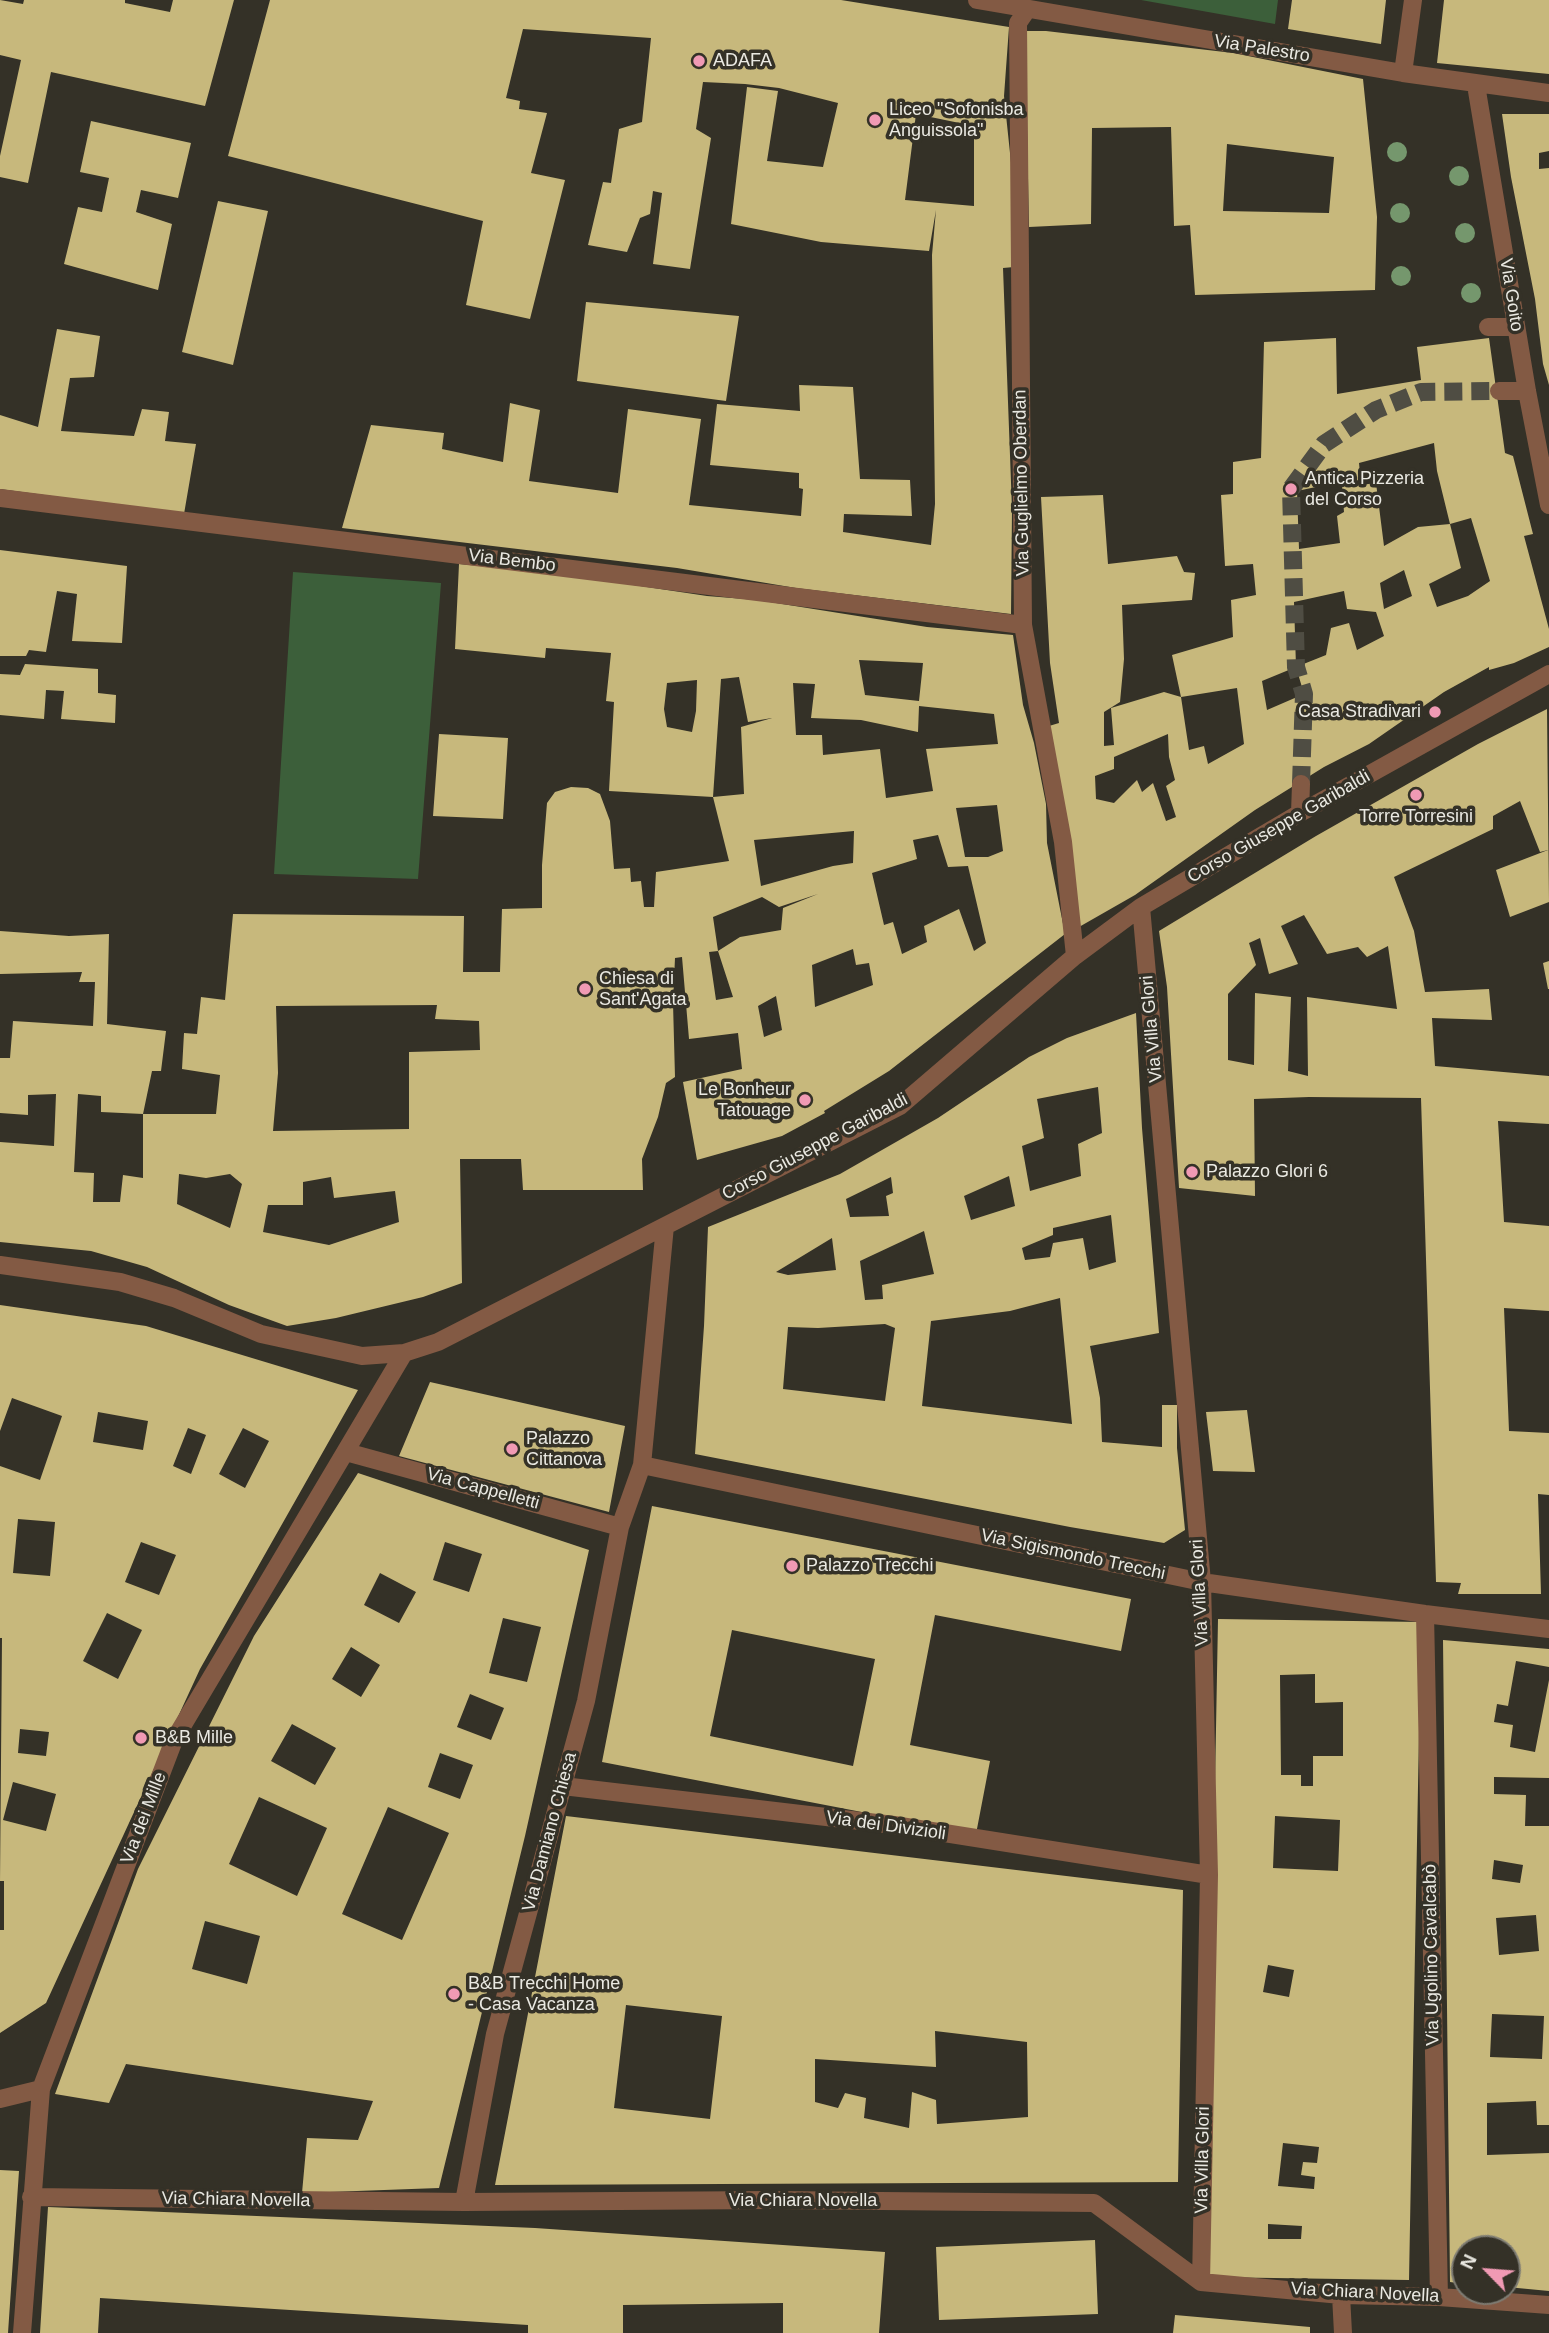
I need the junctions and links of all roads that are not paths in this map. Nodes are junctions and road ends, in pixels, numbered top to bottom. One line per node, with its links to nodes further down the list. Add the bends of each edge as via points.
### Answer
1 (977, 0): 3 (street, Via Palestro)
2 (1413, 0): 4 (street)
3 (1027, 10): 4 (street, Via Palestro); 13 (street, Via Guglielmo Oberdan, via 1018,23)
4 (1403, 73): 5 (street, Via Palestro)
5 (1476, 85): 6 (street, Via Palestro); 8 (street, Via Goito)
6 (1549, 93)
7 (1488, 327): 8 (street)
8 (1516, 327): 10 (street, Via Goito)
9 (1499, 391): 10 (street)
10 (1527, 391): 12 (street, Via Goito)
11 (0, 498): 13 (street, Via Bembo)
12 (1549, 505)
13 (1023, 625): 18 (street, Via Guglielmo Oberdan, via 1063,842)
14 (1547, 681): 16 (street, Corso Giuseppe Garibaldi)
15 (1301, 784): 16 (street)
16 (1300, 813): 17 (street, Corso Giuseppe Garibaldi)
17 (1141, 907): 18 (street, Corso Giuseppe Garibaldi); 25 (street, Via Villa Glori)
18 (1075, 956): 19 (street, Corso Giuseppe Garibaldi, via 900,1106)
19 (665, 1226): 21 (street, Corso Giuseppe Garibaldi, via 438,1342); 23 (street, Via Damiano Chiesa)
20 (0, 1265): 21 (street, Corso Giuseppe Garibaldi, via 120,1282 174,1298 261,1334 311,1346 362,1356)
21 (404, 1353): 22 (street, Via dei Mille)
22 (346, 1452): 24 (street, Via Cappelletti); 30 (street, Via dei Mille, via 174,1740)
23 (642, 1465): 24 (street, Via Damiano Chiesa); 25 (street, Via Sigismondo Trecchi)
24 (620, 1527): 28 (street, Via Damiano Chiesa, via 586,1701)
25 (1202, 1582): 26 (street, Via Sigismondo Trecchi); 29 (street, Via Villa Glori)
26 (1425, 1614): 27 (street, Via Sigismondo Trecchi); 36 (street, Via Ugolino Cavalcabò)
27 (1549, 1629)
28 (563, 1786): 29 (street, Via dei Divizioli, via 894,1825); 33 (street, Via Damiano Chiesa, via 495,2034)
29 (1209, 1875): 34 (street, Via Villa Glori)
30 (41, 2089): 31 (street); 32 (street, Via dei Mille)
31 (0, 2099)
32 (31, 2197): 33 (street, Via Chiara Novella); 38 (street, Via dei Mille)
33 (464, 2202): 34 (street, Via Chiara Novella, via 1094,2203)
34 (1201, 2282): 35 (street, Via Chiara Novella)
35 (1341, 2295): 36 (street, Via Chiara Novella); 39 (street)
36 (1439, 2297): 37 (street, Via Chiara Novella)
37 (1549, 2305)
38 (22, 2333)
39 (1343, 2333)

